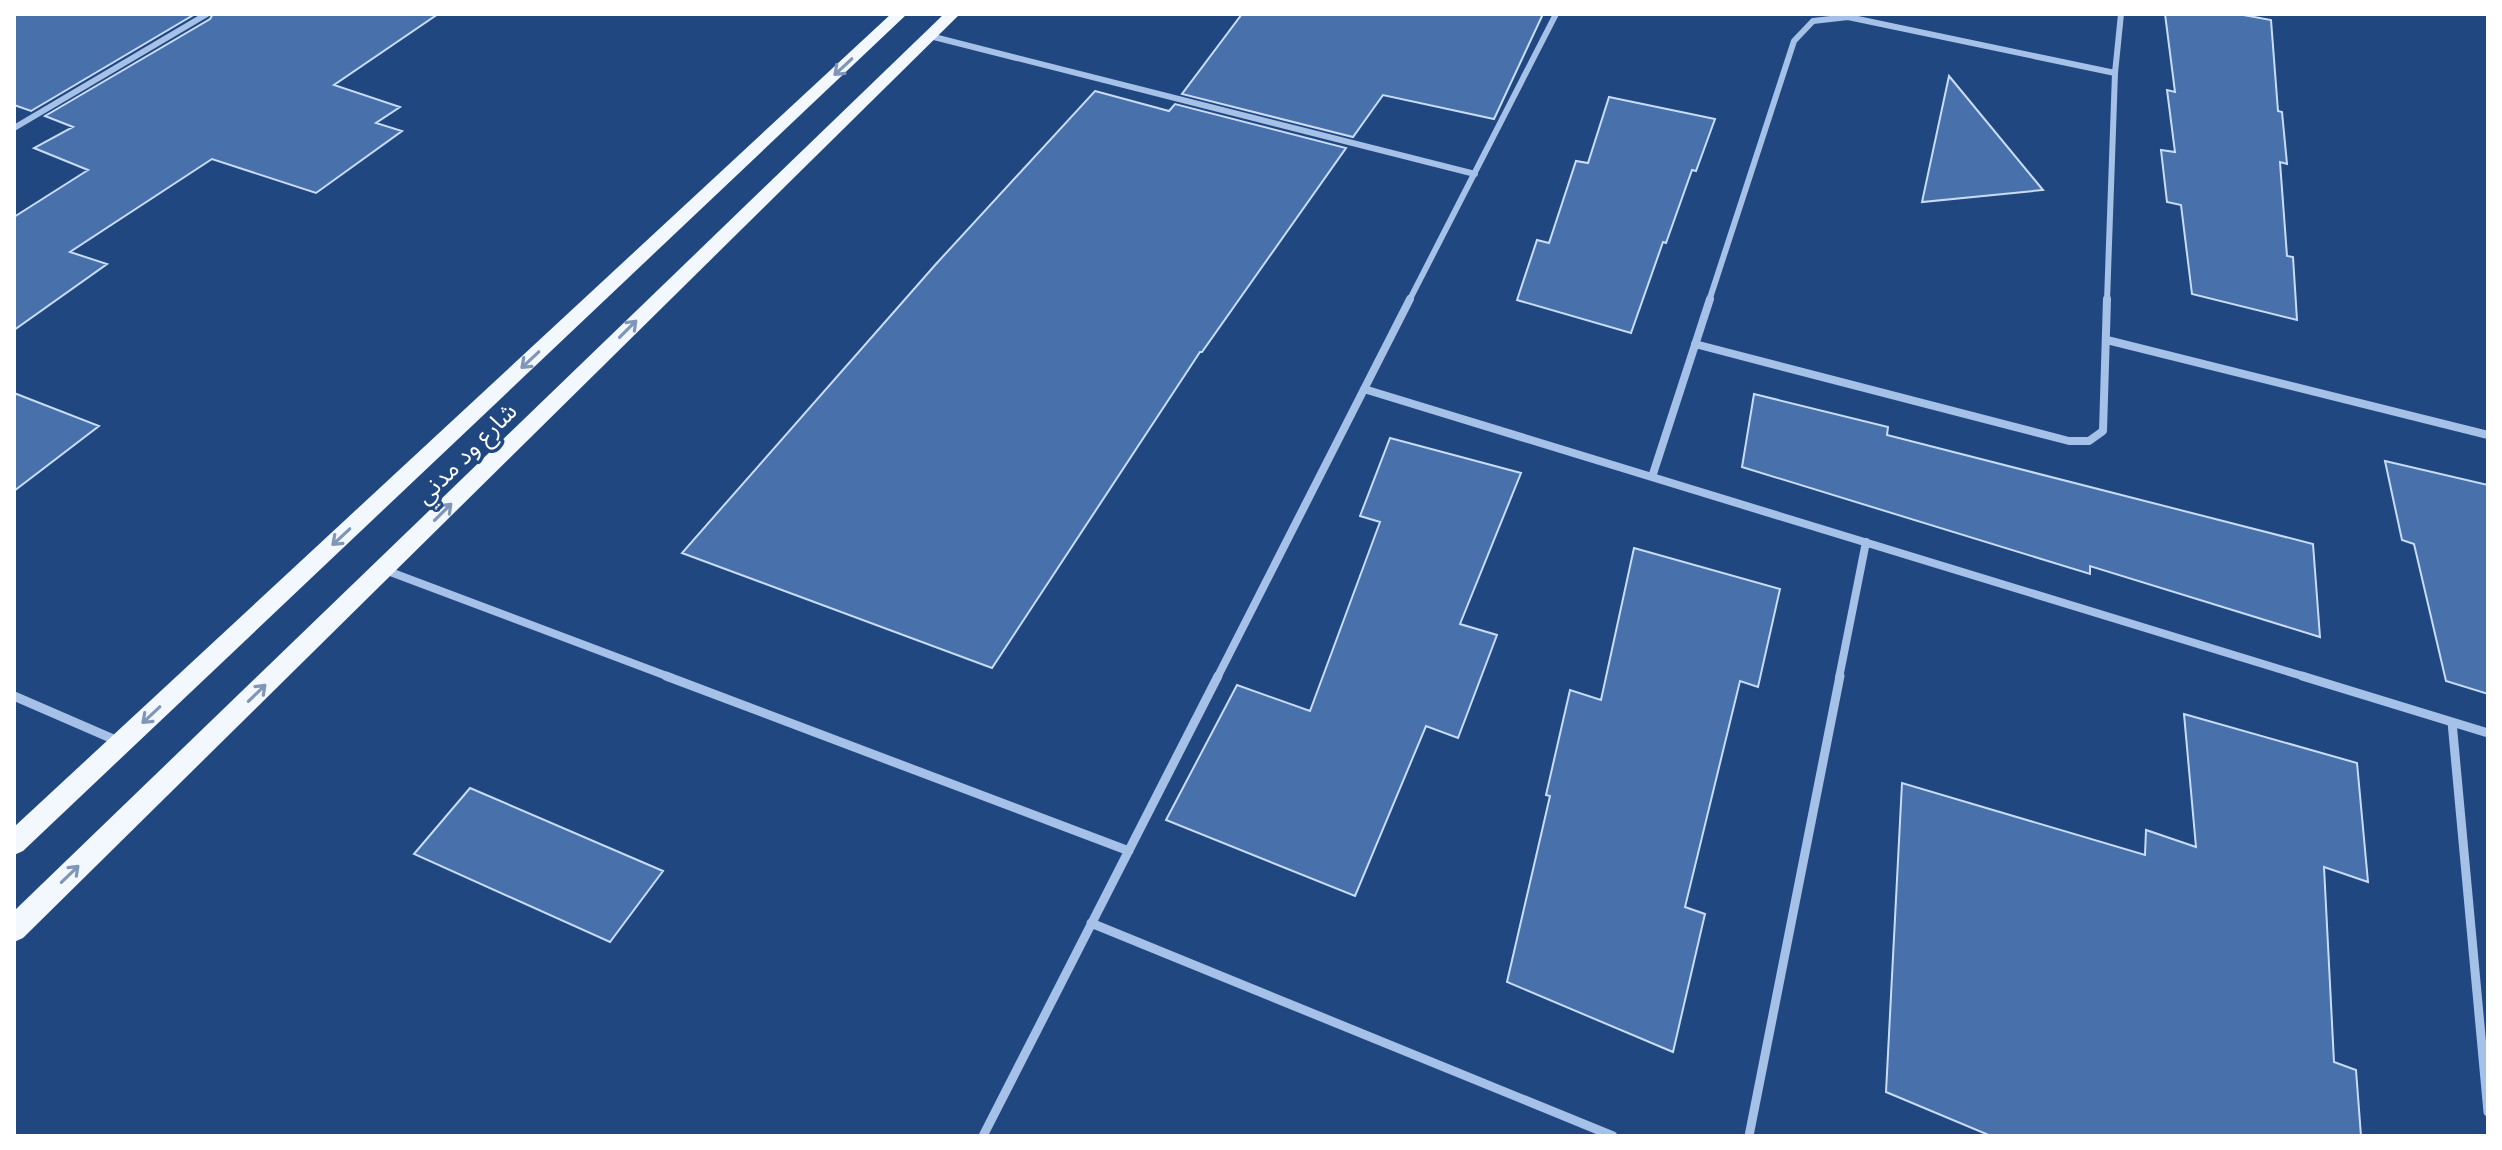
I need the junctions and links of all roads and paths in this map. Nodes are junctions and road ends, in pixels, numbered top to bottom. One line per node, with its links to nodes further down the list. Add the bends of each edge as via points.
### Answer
1 (207, 14): 8 (street)
2 (900, 14): 20 (highway, شارع ود مدني, one-way to 20)
3 (953, 14): 6 (highway, شارع ود مدني)
4 (1556, 14): 9 (street)
5 (2121, 14): 7 (street)
6 (930, 36): 9 (street); 16 (highway, شارع ود مدني, one-way to 6)
7 (2115, 73): 10 (street); 11 (street, via 1848,17 1813,21 1794,41)
8 (14, 128)
9 (1475, 174): 12 (street)
10 (2107, 340): 11 (street, via 2103,431 2089,441 2069,441); 13 (street)
11 (1695, 344): 14 (street)
12 (1364, 389): 14 (street); 22 (street)
13 (2488, 435)
14 (1652, 477): 15 (street)
15 (1866, 542): 18 (street); 28 (street)
16 (384, 570): 22 (street); 24 (highway, شارع ود مدني, one-way to 16)
17 (14, 696): 20 (street)
18 (2452, 722): 19 (street); 25 (street)
19 (2488, 733)
20 (121, 743): 21 (highway, شارع ود مدني)
21 (14, 843)
22 (1129, 851): 23 (street)
23 (1091, 923): 26 (street); 27 (street)
24 (14, 929)
25 (2488, 1112)
26 (983, 1136)
27 (1613, 1136)
28 (1749, 1136)

